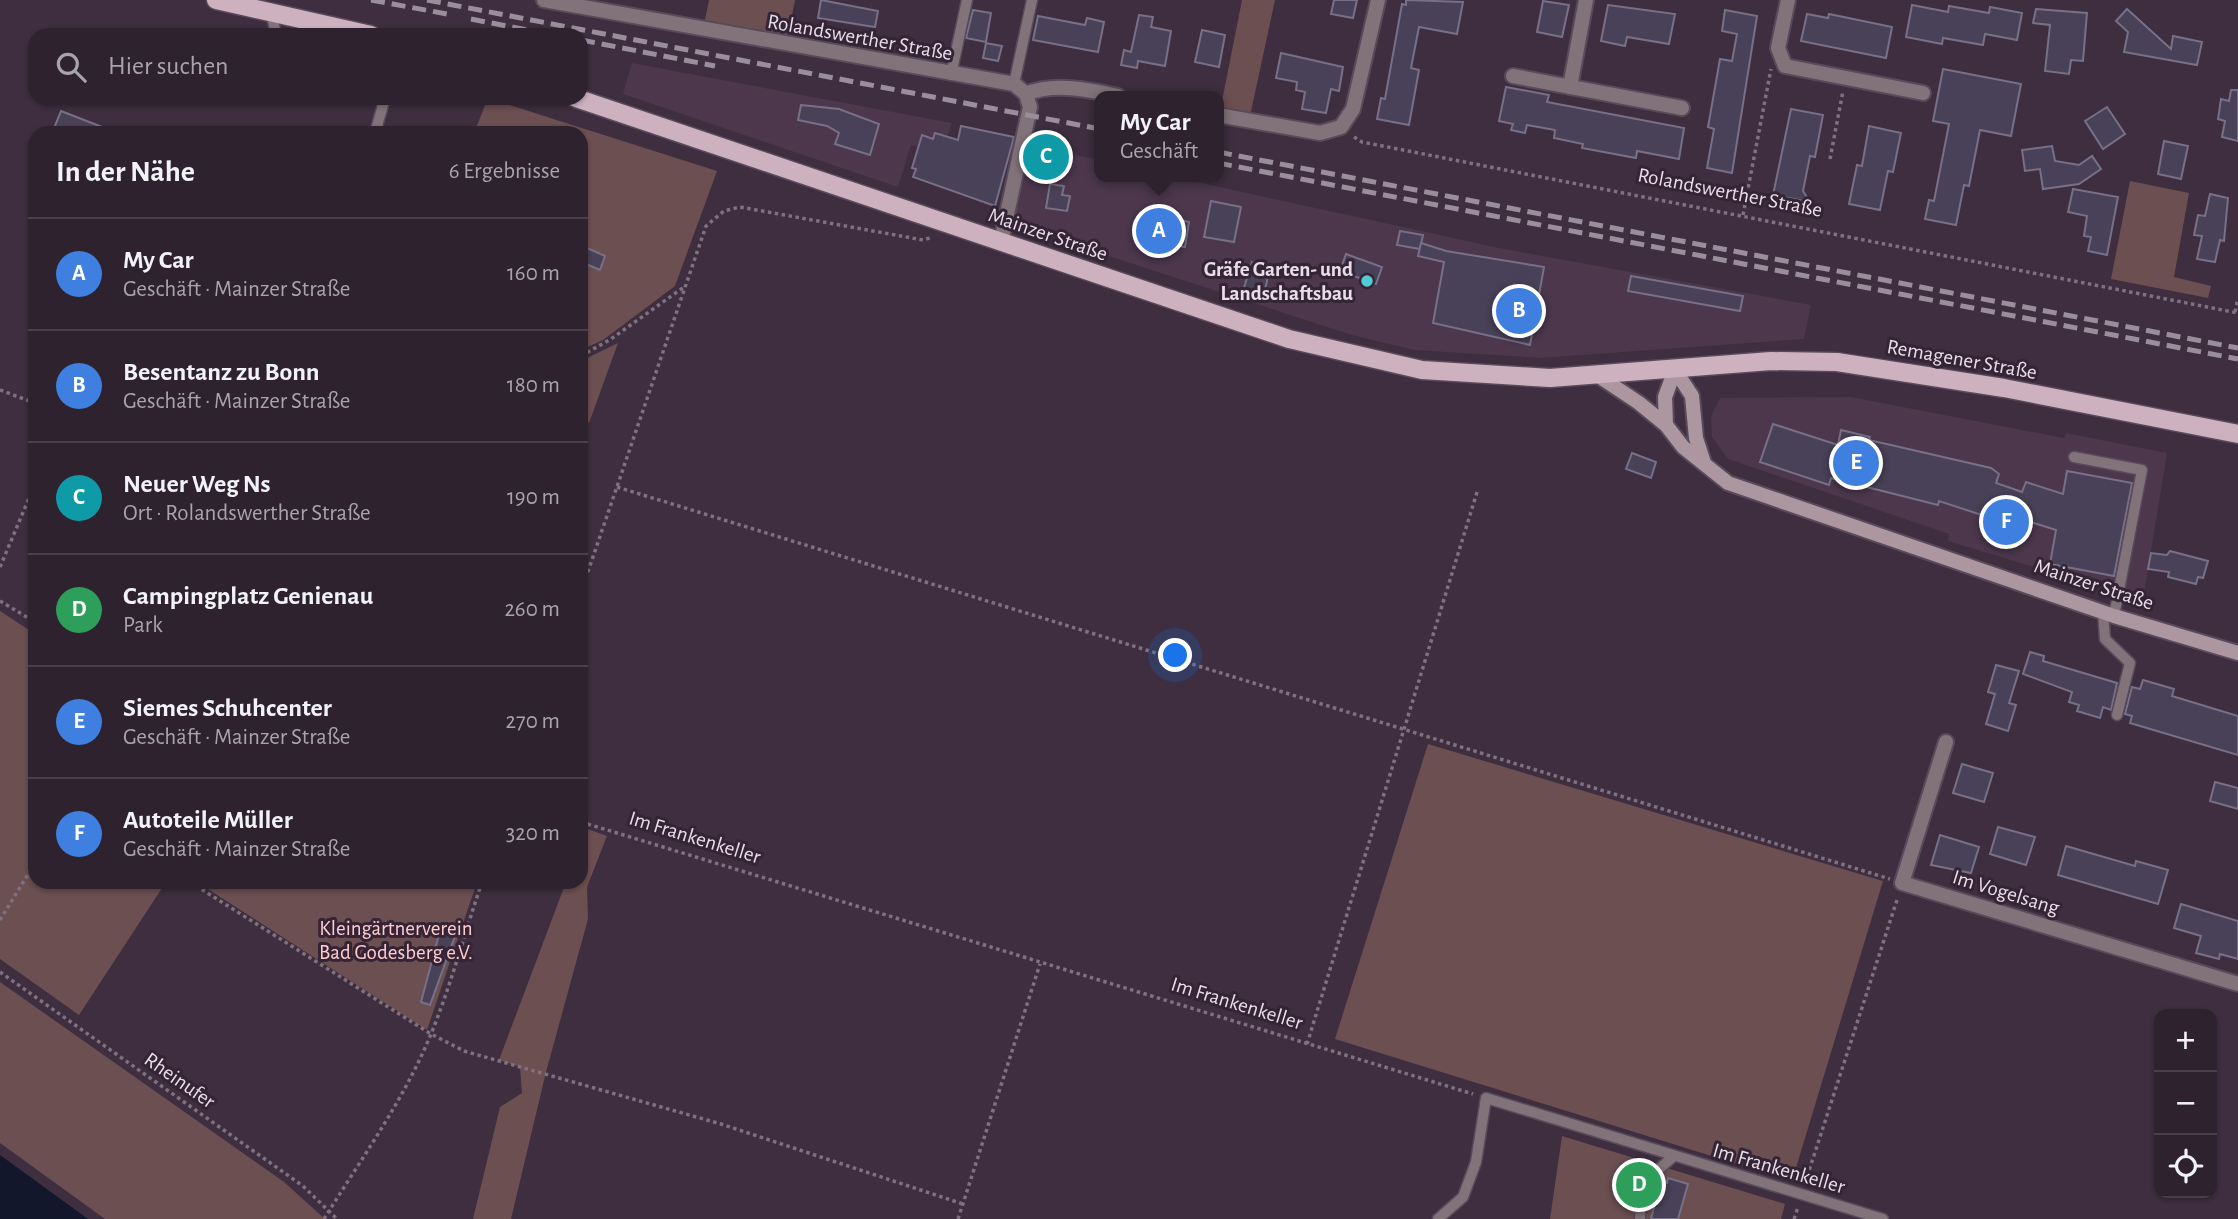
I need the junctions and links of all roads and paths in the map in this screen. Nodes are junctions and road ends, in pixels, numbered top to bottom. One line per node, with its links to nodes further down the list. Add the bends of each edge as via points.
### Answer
1 (216, 0): 9 (main road)
2 (544, 0): 8 (street, Rolandswerther Straße)
3 (967, 0): 13 (lane)
4 (1032, 0): 17 (lane)
5 (1378, 0): 25 (street, via 1353,109)
6 (1586, 0): 16 (street)
7 (1788, 0): 12 (street, via 1778,48)
8 (598, 5): 13 (street, Rolandswerther Straße, via 642,19)
9 (271, 10): 10 (lane); 11 (main road)
10 (275, 28)
11 (343, 28)
12 (1781, 57): 15 (street, via 1791,69); 27 (path, via 1769,73)
13 (951, 75): 17 (street, Rolandswerther Straße)
14 (1513, 76): 16 (street)
15 (1846, 79): 19 (street); 26 (path)
16 (1570, 87): 22 (street)
17 (1020, 89): 18 (street, Rolandswerther Straße); 29 (street, via 1030,107)
18 (1094, 93)
19 (1923, 93)
20 (588, 102): 28 (main road, Mainzer Straße)
21 (383, 105): 24 (lane)
22 (1682, 108)
23 (1224, 117): 25 (street, via 1320,133)
24 (377, 126)
25 (1341, 127): 27 (path, Rolandswerther Straße, via 1362,142)
26 (1830, 159)
27 (1743, 215): 32 (path, Rolandswerther Straße)
28 (962, 229): 29 (main road, Mainzer Straße); 30 (path, via 923,240 761,208 731,208 706,226)
29 (1001, 242): 35 (main road, Mainzer Straße, via 1289,339 1355,356 1422,370 1502,377)
30 (685, 286): 33 (path); 42 (path)
31 (2238, 298): 32 (path)
32 (2237, 312)
33 (588, 352)
34 (1675, 370): 35 (main road, Mainzer Straße); 38 (main road, via 1665,397); 39 (main road, Remagener Straße, via 1792,360 1874,367); 41 (main road, via 1692,396 1696,438)
35 (1597, 375): 38 (main road, Mainzer Straße)
36 (0, 390): 37 (path)
37 (28, 400)
38 (1666, 425): 41 (main road, Mainzer Straße, via 1683,447)
39 (2238, 435)
40 (2074, 457): 48 (lane, via 2142,470)
41 (1705, 464): 48 (main road, Mainzer Straße, via 1728,483 1760,496)
42 (617, 487): 46 (path); 52 (path)
43 (1478, 489): 52 (path)
44 (28, 501): 45 (path)
45 (0, 567)
46 (588, 572)
47 (0, 601): 49 (path)
48 (2108, 614): 50 (main road, Mainzer Straße); 51 (lane, via 2105,639 2130,663)
49 (28, 618)
50 (2238, 653)
51 (2117, 715)
52 (1404, 729): 56 (path); 64 (path)
53 (1946, 742): 56 (street)
54 (588, 824): 60 (path, Im Frankenkeller)
55 (28, 874): 59 (path)
56 (1902, 883): 62 (street, Im Vogelsang); 67 (path)
57 (201, 889): 63 (path)
58 (480, 889): 63 (path)
59 (0, 920)
60 (1040, 964): 64 (path, Im Frankenkeller); 68 (path)
61 (0, 972): 69 (path, Rheinufer, via 303,1186)
62 (2238, 984)
63 (431, 1034): 68 (path, via 497,1062 721,1124); 69 (path)
64 (1307, 1044): 65 (path, Im Frankenkeller)
65 (1486, 1098): 66 (lane, Im Frankenkeller); 73 (lane, via 1476,1162 1463,1197)
66 (1673, 1157): 67 (lane, Im Frankenkeller); 74 (lane, via 1641,1184)
67 (1801, 1194): 75 (lane, Im Frankenkeller)
68 (963, 1204): 72 (path)
69 (330, 1210): 70 (path); 71 (path, Rheinufer)
70 (324, 1219)
71 (337, 1219)
72 (958, 1219)
73 (1438, 1219)
74 (1640, 1219)
75 (1883, 1219)

